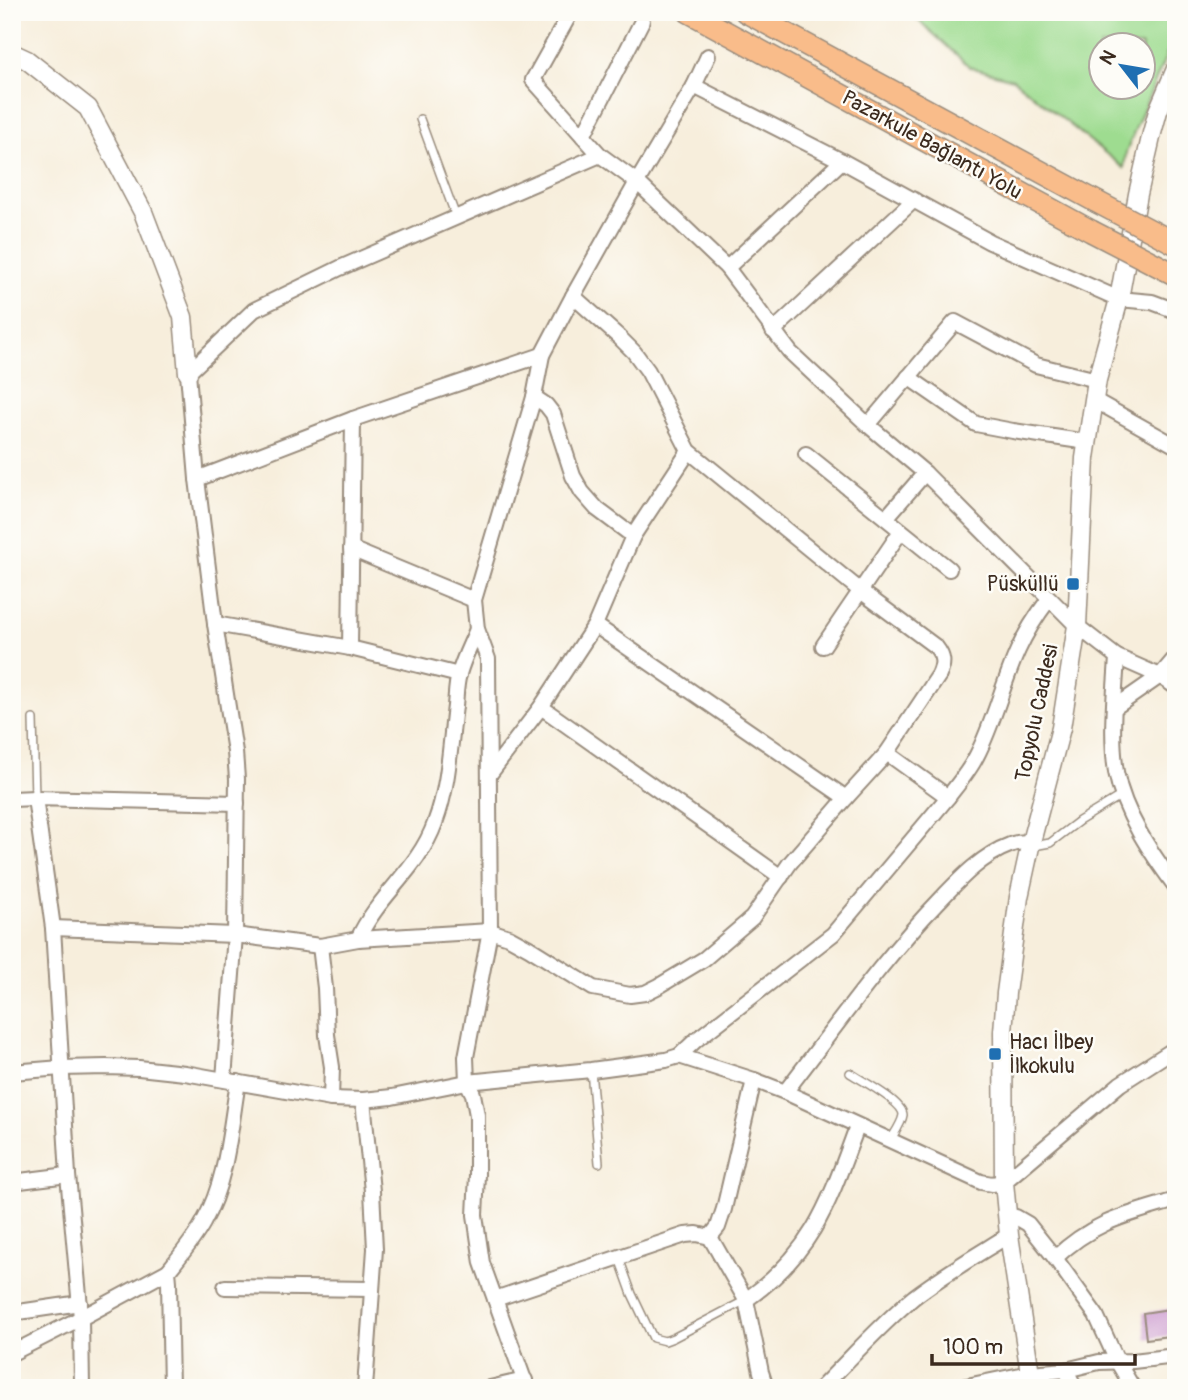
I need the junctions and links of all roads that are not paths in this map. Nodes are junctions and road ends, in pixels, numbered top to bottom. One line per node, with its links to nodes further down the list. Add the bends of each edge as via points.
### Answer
1 (571, 12): 10 (street, via 533,80)
2 (689, 12): 18 (main road, Pazarkule Bağlantı Yolu, bridge)
3 (746, 12): 16 (main road, Pazarkule Bağlantı Yolu, bridge)
4 (642, 21): 10 (street)
5 (12, 53): 24 (street, via 88,108 143,212 183,317)
6 (708, 56): 8 (street)
7 (1176, 69): 20 (street, Topyolu Caddesi, via 1152,133)
8 (694, 86): 12 (street); 13 (street)
9 (420, 119): 15 (lane)
10 (583, 136): 11 (street)
11 (600, 155): 13 (street); 15 (street)
12 (842, 160): 14 (street); 17 (street)
13 (637, 182): 17 (street); 19 (street)
14 (914, 200): 20 (street, via 990,242); 22 (street)
15 (456, 218): 24 (street, via 254,310)
16 (1176, 244)
17 (727, 268): 22 (street)
18 (1176, 275)
19 (573, 296): 23 (street); 33 (street, via 634,352)
20 (1119, 299): 21 (street, via 1152,302); 26 (street, Topyolu Caddesi)
21 (1176, 311)
22 (773, 331): 30 (street)
23 (542, 355): 27 (street); 29 (street)
24 (188, 373): 36 (street)
25 (908, 377): 26 (street, via 955,322 1036,365); 30 (street); 31 (street, via 976,424)
26 (1097, 380): 28 (street, Topyolu Caddesi)
27 (534, 397): 39 (street, via 553,414 582,492); 44 (street)
28 (1094, 400): 31 (street, Topyolu Caddesi); 32 (street)
29 (353, 419): 36 (street); 40 (street)
30 (868, 425): 35 (street)
31 (1087, 442): 47 (street, Topyolu Caddesi)
32 (1176, 446)
33 (689, 451): 39 (street); 42 (street)
34 (806, 454): 37 (street)
35 (925, 473): 37 (street); 43 (street)
36 (197, 479): 45 (street)
37 (886, 518): 38 (street)
38 (901, 531): 41 (street); 42 (street)
39 (633, 536): 46 (street)
40 (351, 549): 44 (street); 50 (street)
41 (949, 569)
42 (861, 591): 49 (street); 59 (street, via 936,647 943,659 939,675)
43 (1049, 599): 47 (street); 62 (street, via 1017,652 986,737)
44 (474, 600): 48 (street)
45 (215, 624): 50 (street); 66 (street, via 235,752)
46 (596, 625): 56 (street); 63 (street)
47 (1077, 626): 51 (street); 67 (street, Topyolu Caddesi, via 1061,728)
48 (477, 629): 53 (street); 60 (street, via 488,659)
49 (823, 646)
50 (350, 648): 53 (street)
51 (1117, 657): 54 (street); 57 (street)
52 (1176, 657): 54 (street)
53 (459, 675): 73 (street, via 435,824)
54 (1160, 676): 55 (street); 57 (street)
55 (1176, 687)
56 (541, 707): 60 (street); 68 (street)
57 (1114, 708): 61 (street, via 1114,754)
58 (33, 719): 65 (lane)
59 (887, 753): 62 (street); 63 (street)
60 (489, 775): 71 (street)
61 (1122, 795): 67 (lane, via 1050,843); 69 (street)
62 (948, 797): 76 (street, via 833,934)
63 (846, 798): 68 (street)
64 (12, 799): 65 (street)
65 (35, 799): 66 (street); 70 (street)
66 (237, 803): 72 (street)
67 (1031, 842): 84 (street, via 1009,845 990,856 947,892 870,979); 92 (street, Topyolu Caddesi, via 1019,897 1003,1032)
68 (781, 877): 71 (street, via 752,918 704,959 645,993 593,988 529,948)
69 (1176, 887)
70 (53, 928): 72 (street); 77 (street)
71 (490, 931): 73 (street); 83 (street, via 466,1057)
72 (235, 935): 74 (street); 81 (street)
73 (358, 939): 74 (street)
74 (320, 946): 85 (street)
75 (1176, 1048): 92 (street, via 1120,1084)
76 (679, 1056): 78 (street); 82 (street)
77 (61, 1068): 79 (street); 81 (street, via 139,1068); 90 (street)
78 (591, 1070): 83 (street); 89 (lane)
79 (12, 1072)
80 (850, 1073): 88 (lane, via 901,1109 903,1116)
81 (231, 1080): 85 (street); 99 (street, via 215,1199 193,1240)
82 (754, 1080): 84 (street); 96 (street, via 724,1209)
83 (467, 1082): 86 (street); 102 (street, via 477,1115 478,1241)
84 (785, 1093): 87 (street)
85 (331, 1099): 86 (street)
86 (363, 1100): 101 (street, via 374,1220)
87 (857, 1127): 88 (street); 103 (street, via 831,1197 806,1242)
88 (890, 1141): 92 (street, via 981,1182)
89 (599, 1163)
90 (68, 1175): 91 (street); 104 (street)
91 (12, 1182)
92 (1004, 1182): 94 (street, Topyolu Caddesi)
93 (1176, 1200): 98 (street, via 1094,1228)
94 (1007, 1215): 95 (street, Topyolu Caddesi); 98 (street, via 1028,1224)
95 (1009, 1236): 110 (street, Topyolu Caddesi); 117 (street, via 914,1298)
96 (710, 1237): 97 (street, via 685,1235); 103 (street)
97 (618, 1257): 102 (street); 103 (lane, via 653,1338 673,1338)
98 (1055, 1258): 108 (street, via 1096,1315)
99 (167, 1271): 104 (street); 113 (street)
100 (225, 1287): 101 (street)
101 (372, 1289): 114 (street)
102 (495, 1299): 111 (street)
103 (746, 1300): 116 (street)
104 (81, 1311): 105 (street); 106 (street); 112 (street)
105 (12, 1313)
106 (12, 1353)
107 (1176, 1356): 108 (street)
108 (1117, 1361): 109 (street); 120 (street)
109 (1066, 1370): 110 (street); 119 (street)
110 (1030, 1380): 118 (street)
111 (526, 1384): 115 (street)
112 (82, 1388)
113 (171, 1388)
114 (365, 1388)
115 (490, 1388)
116 (766, 1388)
117 (821, 1388)
118 (957, 1388)
119 (1075, 1388)
120 (1133, 1388)

